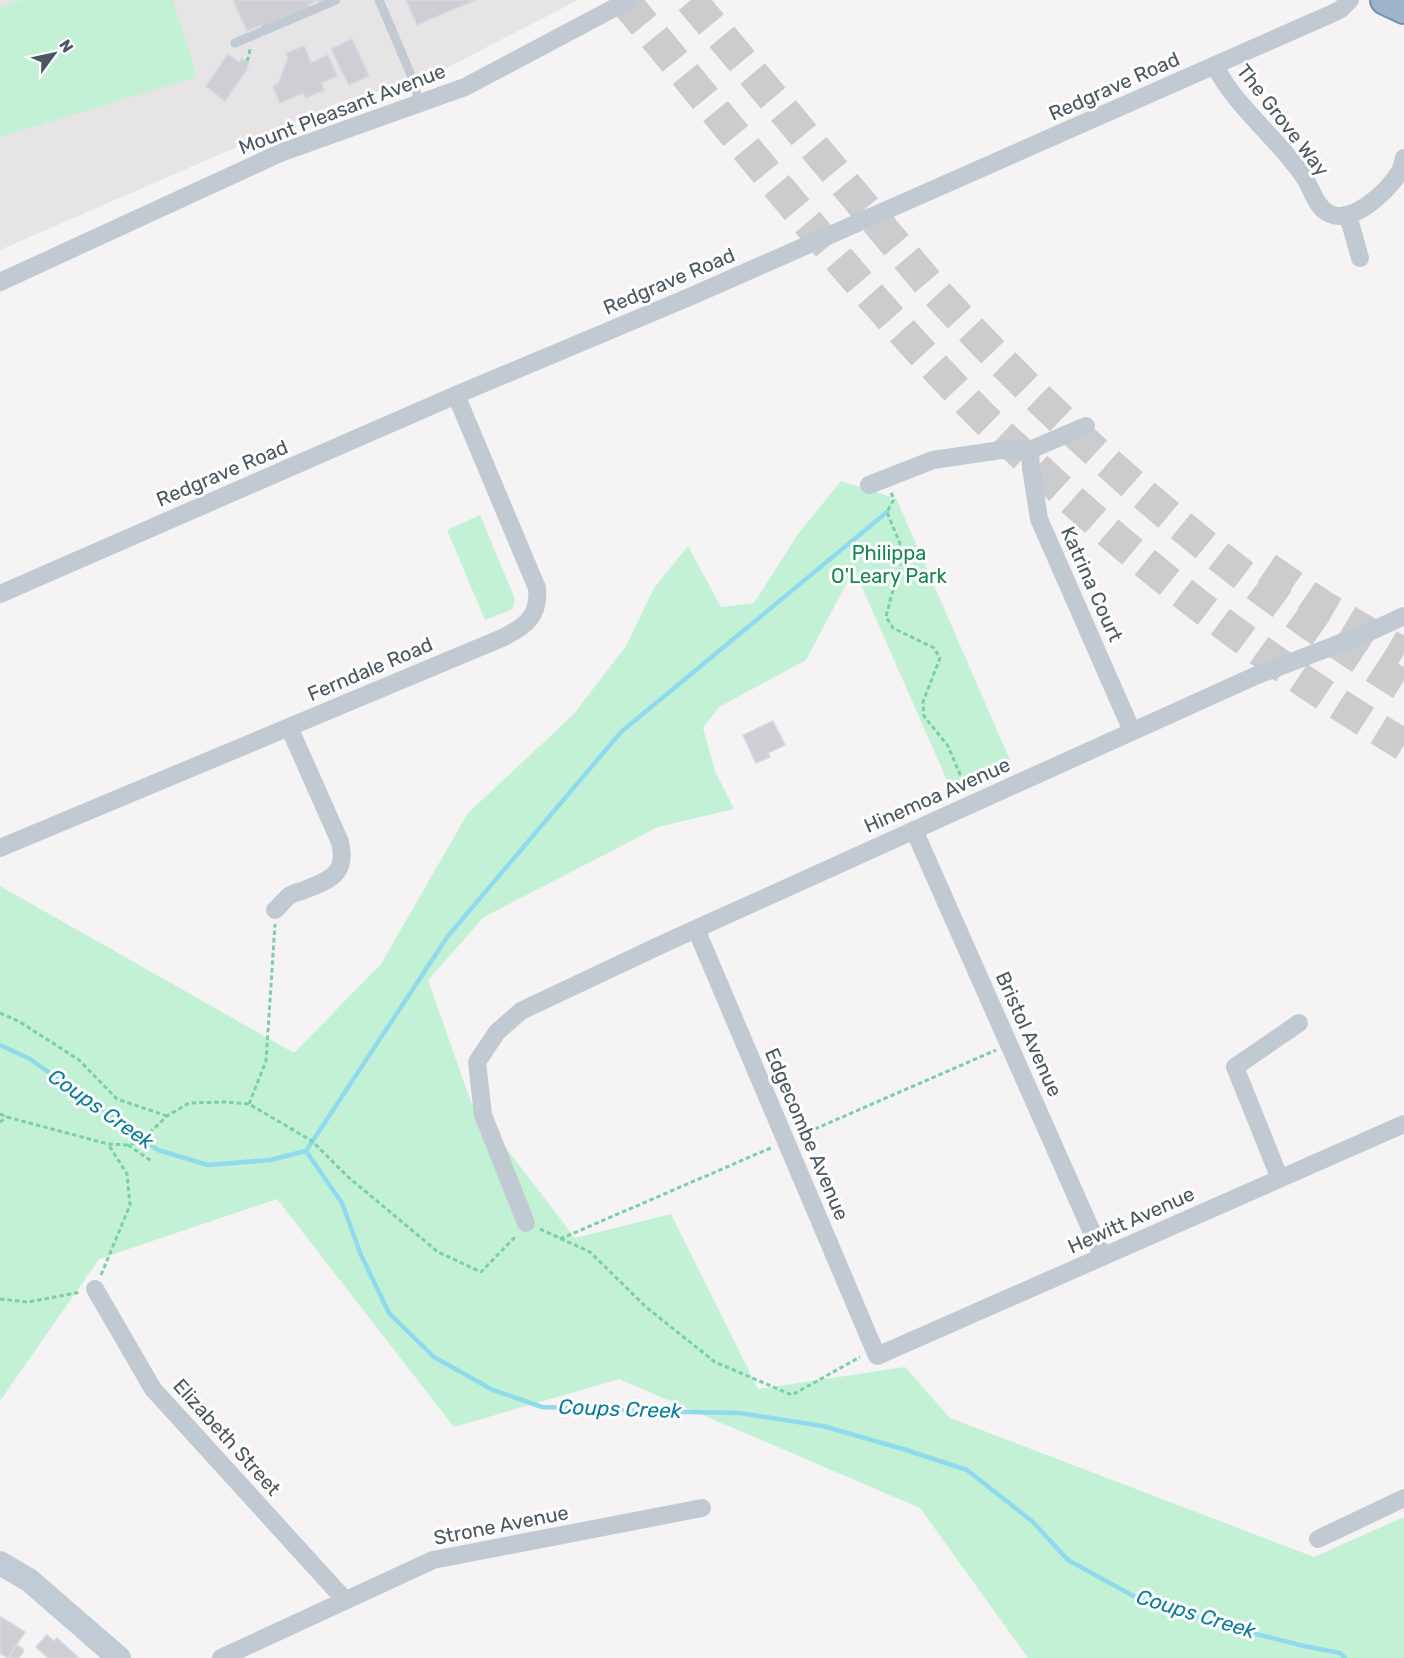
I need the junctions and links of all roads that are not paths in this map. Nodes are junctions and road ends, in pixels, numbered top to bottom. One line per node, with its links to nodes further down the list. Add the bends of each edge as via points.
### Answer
1 (336, 0): 7 (lane)
2 (379, 0): 9 (lane, via 414,82)
3 (629, 0): 9 (street, Mount Pleasant Avenue, via 465,87)
4 (1350, 0): 8 (street, Redgrave Road, via 1331,14)
5 (1385, 0): 6 (highway)
6 (1404, 9)
7 (235, 43)
8 (1215, 66): 12 (street, The Grove Way, via 1236,99 1304,177 1318,204 1332,214); 15 (street, Redgrave Road)
9 (419, 104): 14 (street, Mount Pleasant Avenue, via 280,153)
10 (1404, 158): 11 (street)
11 (1400, 178): 12 (street)
12 (1348, 215): 13 (street)
13 (1360, 258)
14 (0, 282)
15 (456, 395): 19 (street, Redgrave Road); 21 (street, Ferndale Road, via 537,588 539,602 534,613 516,632)
16 (1086, 426): 17 (street)
17 (1030, 450): 18 (street, via 933,460); 22 (street, Katrina Court, via 1039,519)
18 (868, 485)
19 (0, 594)
20 (1404, 616): 22 (street, Hinemoa Avenue)
21 (289, 727): 24 (street, Ferndale Road); 25 (street, via 342,853 336,874 289,896)
22 (1132, 731): 23 (street, Hinemoa Avenue)
23 (914, 830): 26 (street, Hinemoa Avenue); 31 (street, Bristol Avenue)
24 (0, 848)
25 (275, 910)
26 (696, 929): 30 (street, Hinemoa Avenue, via 521,1011 497,1032 477,1062 483,1115); 33 (street, Edgecombe Avenue)
27 (1299, 1023): 29 (street, via 1235,1067)
28 (1404, 1125): 29 (street, Hewitt Avenue)
29 (1280, 1179): 31 (street, Hewitt Avenue)
30 (526, 1222)
31 (1103, 1257): 33 (street, Hewitt Avenue)
32 (95, 1289): 38 (street, Elizabeth Street, via 153,1389)
33 (877, 1356)
34 (1404, 1498): 36 (street)
35 (702, 1508): 38 (street, Strone Avenue, via 434,1560)
36 (1318, 1539)
37 (0, 1563): 39 (main road, via 29,1580)
38 (345, 1600): 40 (street, Strone Avenue)
39 (119, 1658)
40 (221, 1658)

